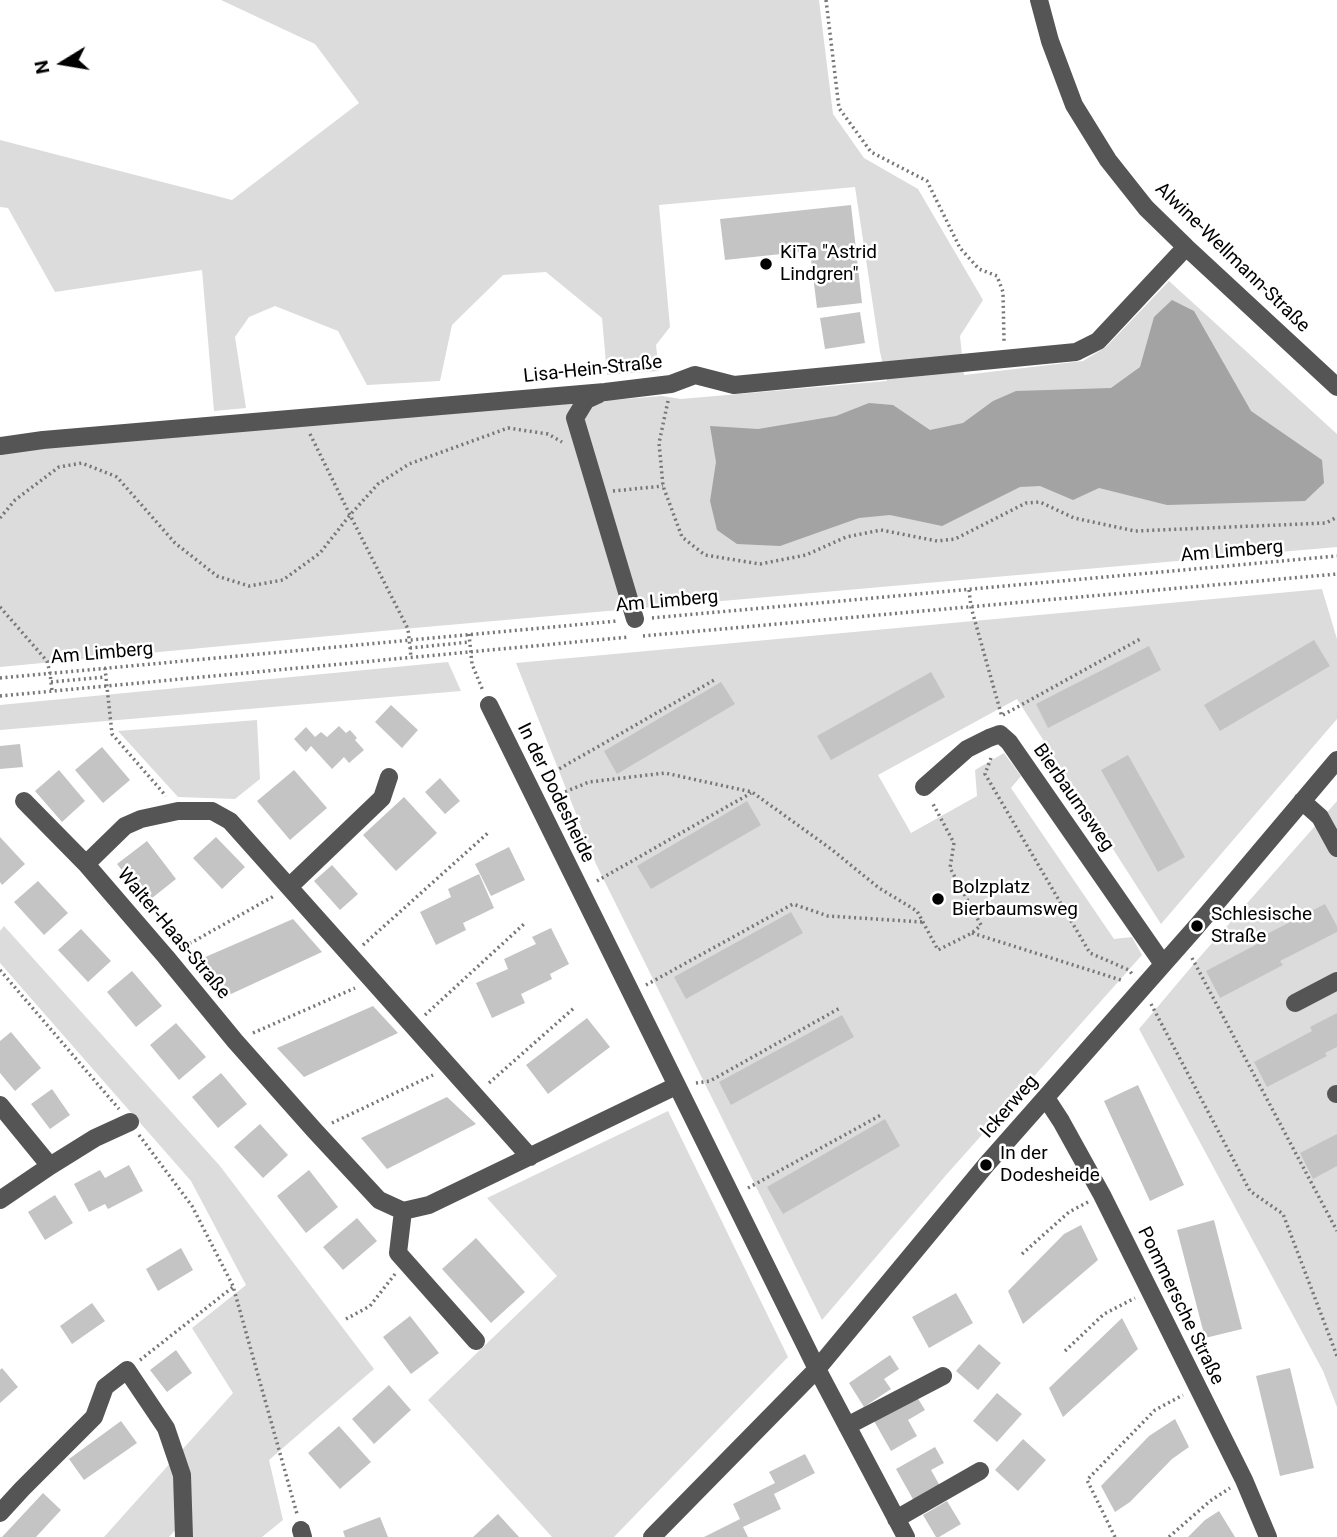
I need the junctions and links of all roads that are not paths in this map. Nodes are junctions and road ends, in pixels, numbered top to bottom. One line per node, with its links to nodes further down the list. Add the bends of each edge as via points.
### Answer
1 (1039, 0): 2 (street, Alwine-Wellmann-Straße, via 1074,105 1108,160 1146,208)
2 (1186, 247): 3 (street, Alwine-Wellmann-Straße); 4 (street, Lisa-Hein-Straße, via 1098,341 1076,352 734,385 695,375 671,384)
3 (1337, 387)
4 (605, 392): 5 (street, Lisa-Hein-Straße); 6 (street, via 586,400 575,418)
5 (0, 446)
6 (635, 619)
7 (489, 705): 19 (street, In der Dodesheide)
8 (1337, 760): 12 (street, Ickerweg)
9 (389, 777): 15 (street, via 382,797)
10 (924, 787): 16 (street, Bierbaumsweg, via 967,749 1000,734)
11 (24, 801): 14 (street)
12 (1302, 801): 13 (street, via 1320,817); 16 (street, Ickerweg)
13 (1337, 848)
14 (86, 864): 15 (street, Walter-Haas-Straße, via 125,826 141,819 178,811 212,811 230,821); 26 (street, Walter-Haas-Straße, via 314,1131 379,1200)
15 (289, 887): 23 (street, Walter-Haas-Straße)
16 (1163, 964): 20 (street, Ickerweg)
17 (1337, 981): 18 (street)
18 (1295, 1003)
19 (676, 1086): 23 (street); 28 (street, In der Dodesheide)
20 (1046, 1098): 28 (street, Ickerweg); 37 (street, Pommersche Straße, via 1102,1195)
21 (0, 1105): 24 (street)
22 (130, 1122): 24 (street)
23 (530, 1157): 26 (street, via 429,1205)
24 (50, 1166): 25 (street)
25 (0, 1200)
26 (403, 1210): 27 (street, via 398,1253)
27 (476, 1341)
28 (817, 1369): 30 (street, In der Dodesheide); 35 (street, Ickerweg)
29 (943, 1376): 30 (street)
30 (847, 1426): 33 (street, In der Dodesheide)
31 (980, 1471): 33 (street)
32 (0, 1513): 34 (street, via 94,1417 105,1387 127,1370 166,1428 181,1475)
33 (897, 1519): 36 (street, In der Dodesheide)
34 (184, 1537)
35 (652, 1537)
36 (906, 1537)
37 (1268, 1537)

